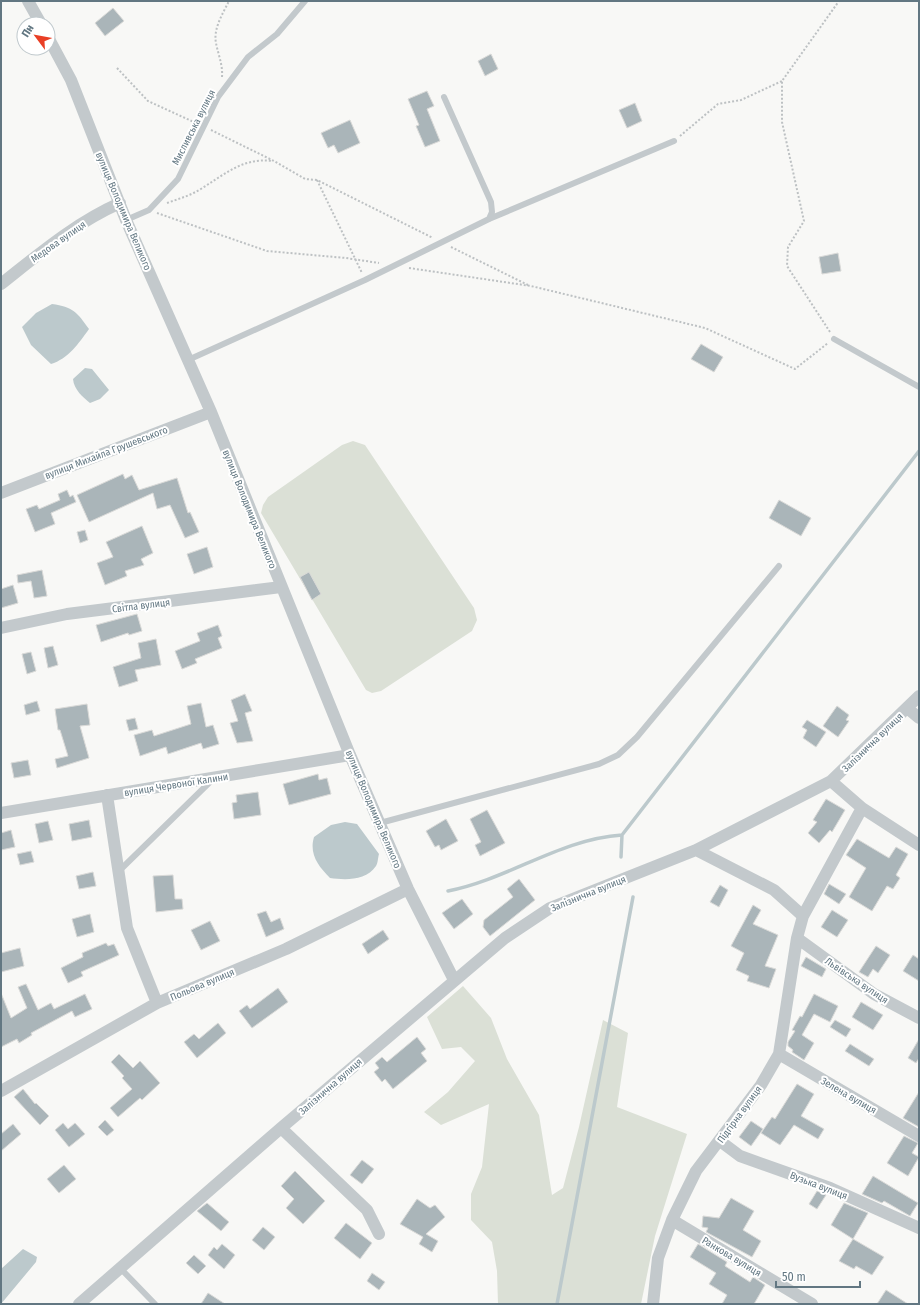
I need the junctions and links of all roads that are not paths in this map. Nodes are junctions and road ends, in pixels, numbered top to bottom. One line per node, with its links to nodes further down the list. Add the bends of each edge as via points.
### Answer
1 (28, 1): 3 (street)
2 (305, 1): 9 (lane, Мисливська вулиця, via 277,34 248,57 218,97 178,179 149,210)
3 (36, 16)
4 (56, 53): 7 (street, вулиця Володимира Великого, via 71,80)
5 (444, 97): 8 (lane, via 491,202 492,212)
6 (674, 141): 8 (lane)
7 (120, 203): 9 (street, вулиця Володимира Великого); 10 (street, Медова вулиця, via 80,224)
8 (489, 219): 12 (lane, via 365,280)
9 (126, 220): 12 (street, вулиця Володимира Великого)
10 (1, 284)
11 (834, 338): 13 (lane)
12 (188, 360): 14 (street, вулиця Володимира Великого)
13 (919, 387)
14 (211, 412): 15 (street, вулиця Михайла Грушевського); 17 (street, вулиця Володимира Великого)
15 (1, 493)
16 (779, 566): 28 (lane, via 637,737 618,755 599,764)
17 (281, 587): 18 (street, Світла вулиця, via 67,614); 22 (street, вулиця Володимира Великого)
18 (1, 628)
19 (919, 696): 20 (street, Залізнична вулиця)
20 (907, 708): 21 (street); 24 (street, Залізнична вулиця)
21 (919, 718)
22 (350, 755): 23 (street, вулиця Червоної Калини); 28 (street, вулиця Володимира Великого)
23 (214, 778): 25 (street, вулиця Червоної Калини); 31 (lane)
24 (831, 780): 26 (street); 30 (street, Залізнична вулиця)
25 (108, 795): 27 (street, вулиця Червоної Калини); 31 (street)
26 (862, 808): 29 (street); 33 (street, Підгірна вулиця)
27 (1, 813)
28 (380, 823): 32 (street, вулиця Володимира Великого)
29 (919, 845)
30 (696, 850): 33 (street, via 774,890); 35 (street, Залізнична вулиця, via 550,908 505,938)
31 (118, 871): 36 (street, via 127,928)
32 (408, 889): 35 (street, вулиця Володимира Великого); 36 (street, Польова вулиця, via 286,949)
33 (803, 916): 34 (street, Підгірна вулиця)
34 (796, 938): 37 (street, Львівська вулиця, via 874,994); 38 (street, Підгірна вулиця)
35 (454, 980): 40 (street, Залізнична вулиця)
36 (157, 1003): 39 (street, Польова вулиця)
37 (919, 1018)
38 (779, 1054): 41 (street, Зелена вулиця); 42 (street, Підгірна вулиця, via 761,1085)
39 (1, 1091)
40 (280, 1128): 45 (street, via 367,1210); 46 (street, Залізнична вулиця)
41 (919, 1136)
42 (720, 1141): 43 (street, Підгірна вулиця, via 696,1171); 44 (street, Вузька вулиця, via 740,1156 830,1188)
43 (672, 1220): 49 (street, Підгірна вулиця, via 658,1258); 50 (street, Ранкова вулиця)
44 (919, 1228)
45 (379, 1234)
46 (120, 1268): 47 (street, Залізнична вулиця); 48 (lane)
47 (79, 1304)
48 (155, 1304)
49 (653, 1304)
50 (812, 1304)

